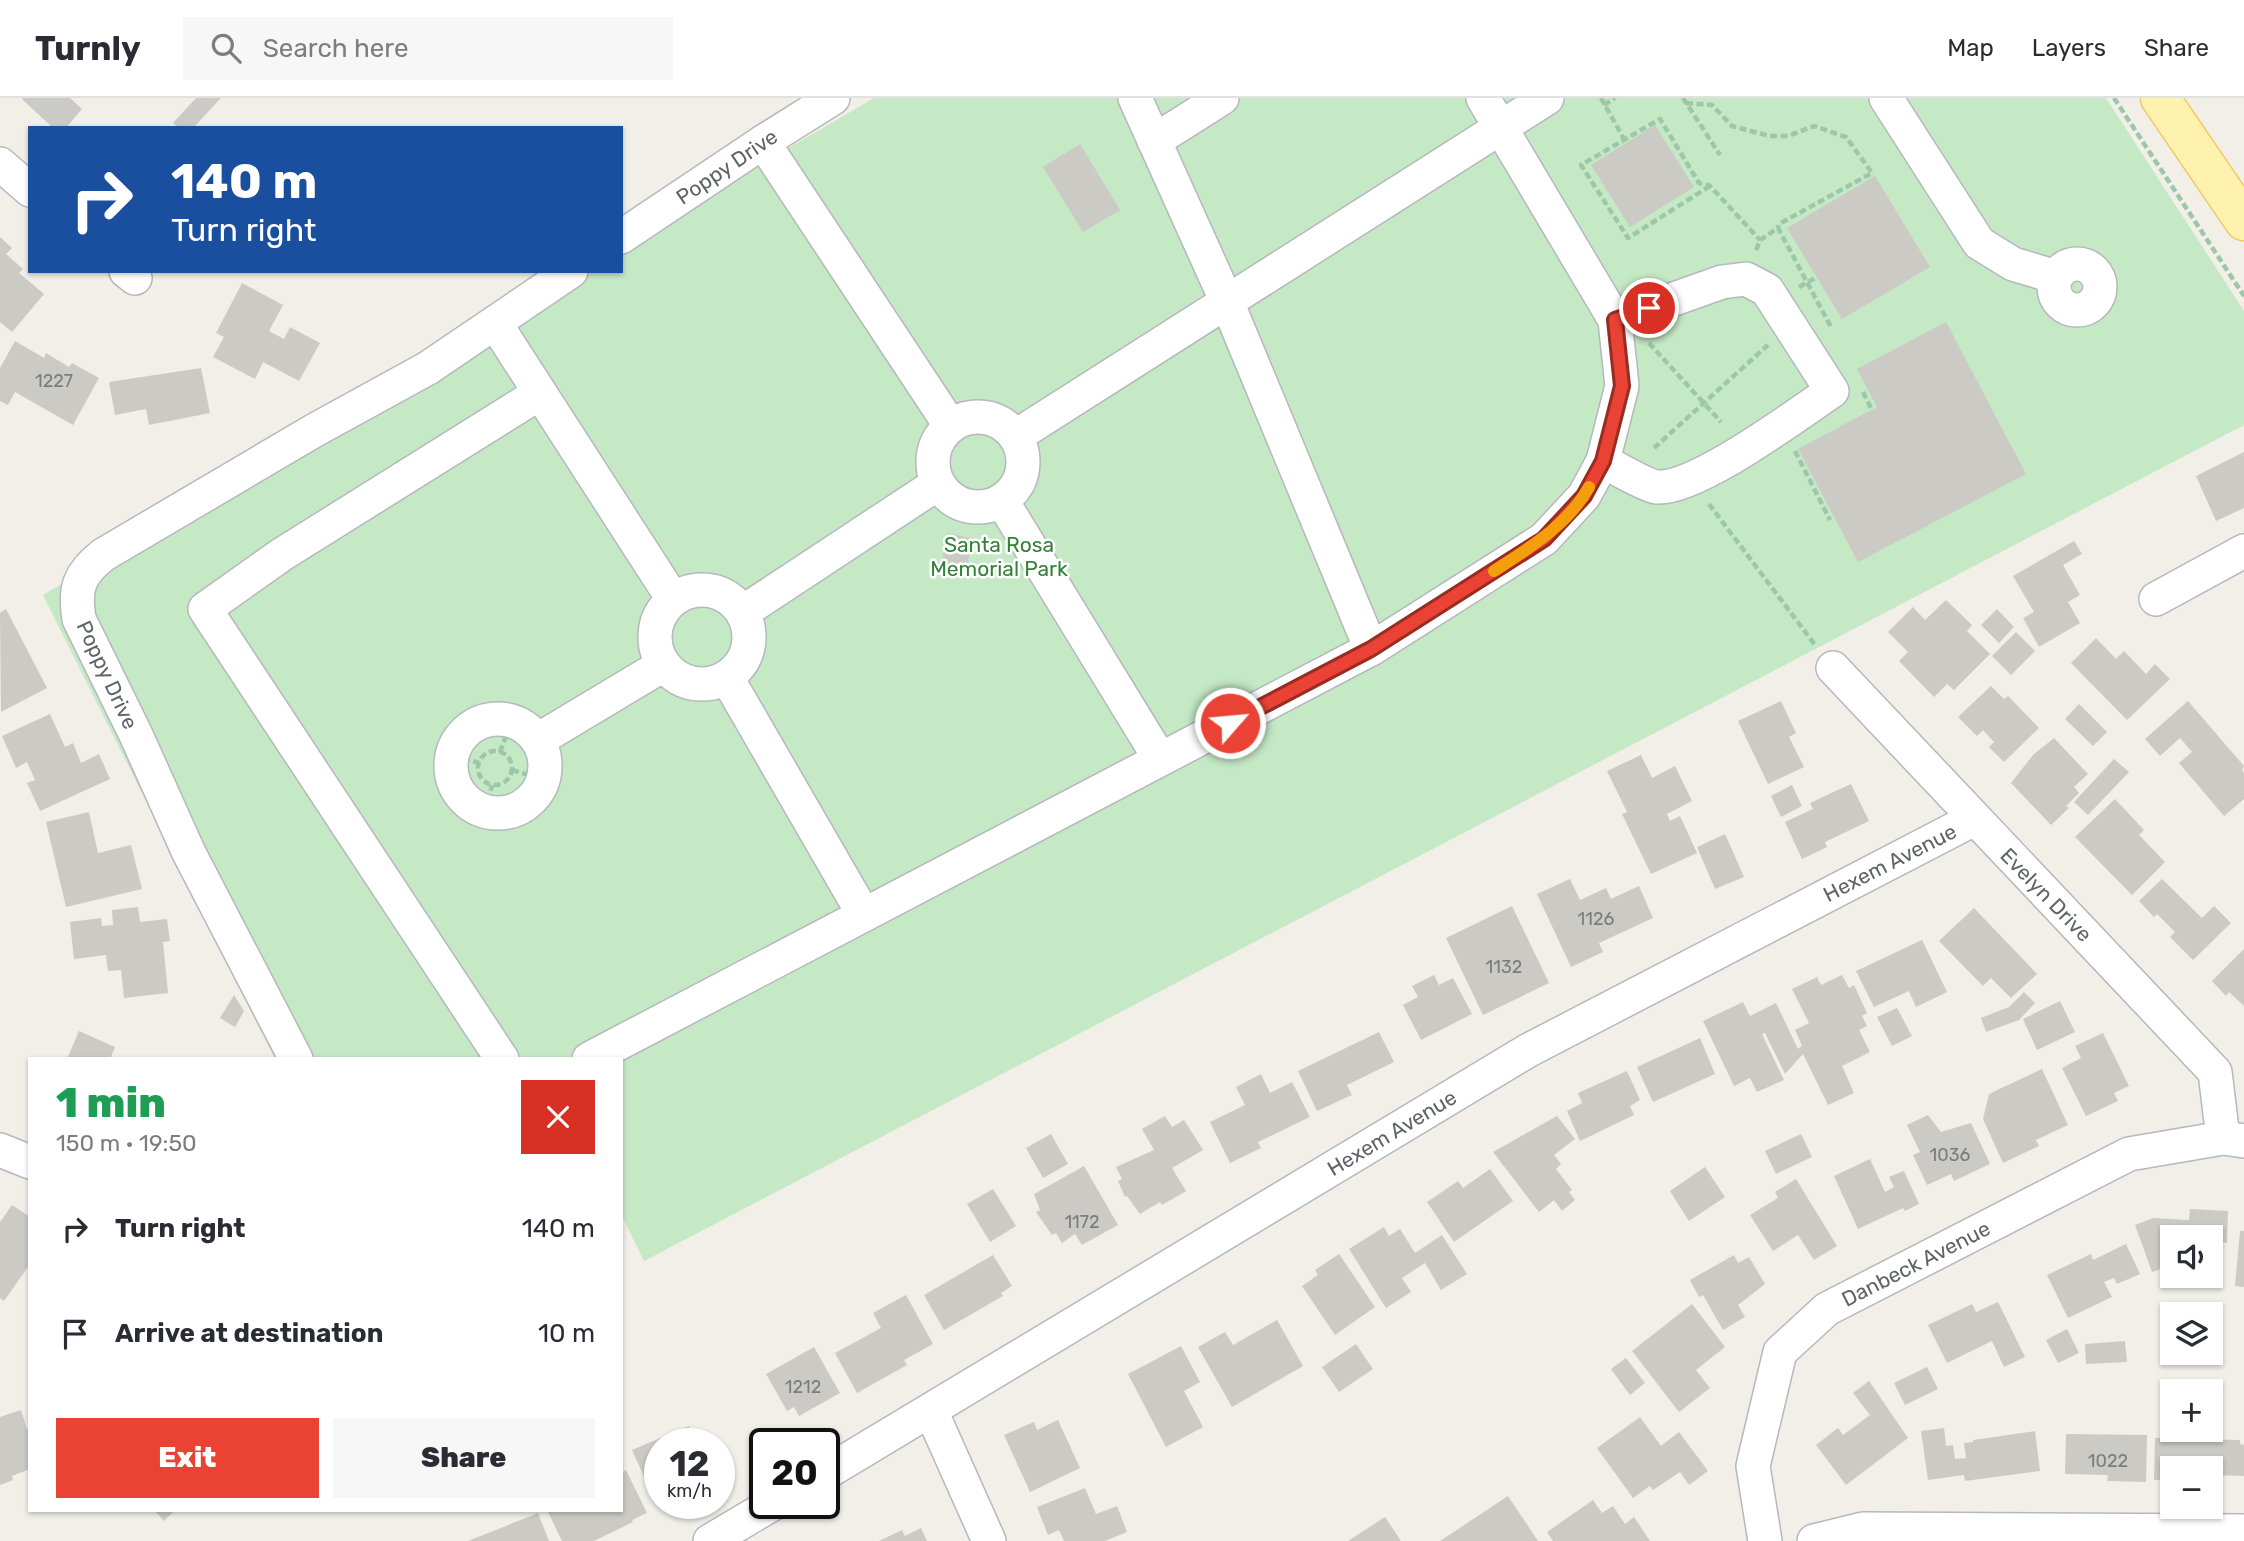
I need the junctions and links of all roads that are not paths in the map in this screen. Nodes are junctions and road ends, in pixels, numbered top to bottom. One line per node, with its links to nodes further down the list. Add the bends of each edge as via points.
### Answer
1 (833, 98): 10 (street, Poppy Drive)
2 (1135, 98): 9 (street)
3 (1222, 98): 9 (street)
4 (1483, 98): 8 (street)
5 (1547, 98): 8 (street)
6 (1886, 98): 16 (street, via 1979,243 2013,264)
7 (2160, 98): 13 (main road)
8 (1502, 127): 17 (street); 18 (street)
9 (1154, 141): 17 (street)
10 (763, 142): 14 (street, Poppy Drive); 21 (street)
11 (0, 164): 12 (street)
12 (28, 188)
13 (2244, 220)
14 (623, 236)
15 (568, 273): 19 (street)
16 (2056, 277)
17 (1227, 302): 22 (street); 30 (street)
18 (1620, 318): 23 (street, via 1622,386); 23 (street, via 1722,282 1746,279 1767,290 1832,391 1691,481 1656,487)
19 (495, 323): 20 (street); 38 (street, Poppy Drive, via 428,368 103,555 86,568 79,585 79,619 189,853)
20 (540, 393): 27 (street); 39 (street, via 281,555 205,609)
21 (950, 425): 22 (street, via 983,416); 24 (street, via 935,445 932,465)
22 (1016, 436): 25 (street, via 1023,453 1022,471 1015,488)
23 (1603, 461): 30 (street, via 1584,496 1544,539)
24 (937, 484): 25 (street, via 949,498 966,506); 29 (street)
25 (1002, 501): 35 (street)
26 (2244, 551): 28 (street)
27 (673, 599): 29 (street, via 691,591 710,590 729,597); 31 (street, via 660,614 654,634)
28 (2156, 599)
29 (743, 611): 33 (street, via 750,631 748,650 739,668)
30 (1371, 649): 35 (street)
31 (663, 665): 33 (street, via 684,681 704,685); 34 (street)
32 (1833, 668): 36 (street, Evelyn Drive)
33 (727, 678): 37 (street)
34 (538, 740): 34 (street, via 512,721 479,723 456,745 466,759 452,777 459,792 470,804 489,798 501,813 531,800 541,787 527,775 545,771)
35 (1160, 759): 37 (street)
36 (1974, 819): 41 (street, Evelyn Drive, via 2215,1072); 44 (street, Hexem Avenue, via 1530,1050)
37 (864, 915): 40 (street)
38 (295, 1057)
39 (501, 1057)
40 (593, 1057)
41 (2234, 1140): 50 (street, Danbeck Avenue, via 2129,1154 1828,1309 1780,1352 1753,1466)
42 (0, 1150): 43 (street)
43 (28, 1160)
44 (931, 1411): 45 (street, Hexem Avenue); 49 (street)
45 (840, 1465)
46 (749, 1518): 48 (street)
47 (2244, 1531): 51 (street, via 1863,1529)
48 (710, 1541)
49 (989, 1541)
50 (1765, 1541)
51 (1814, 1541)

